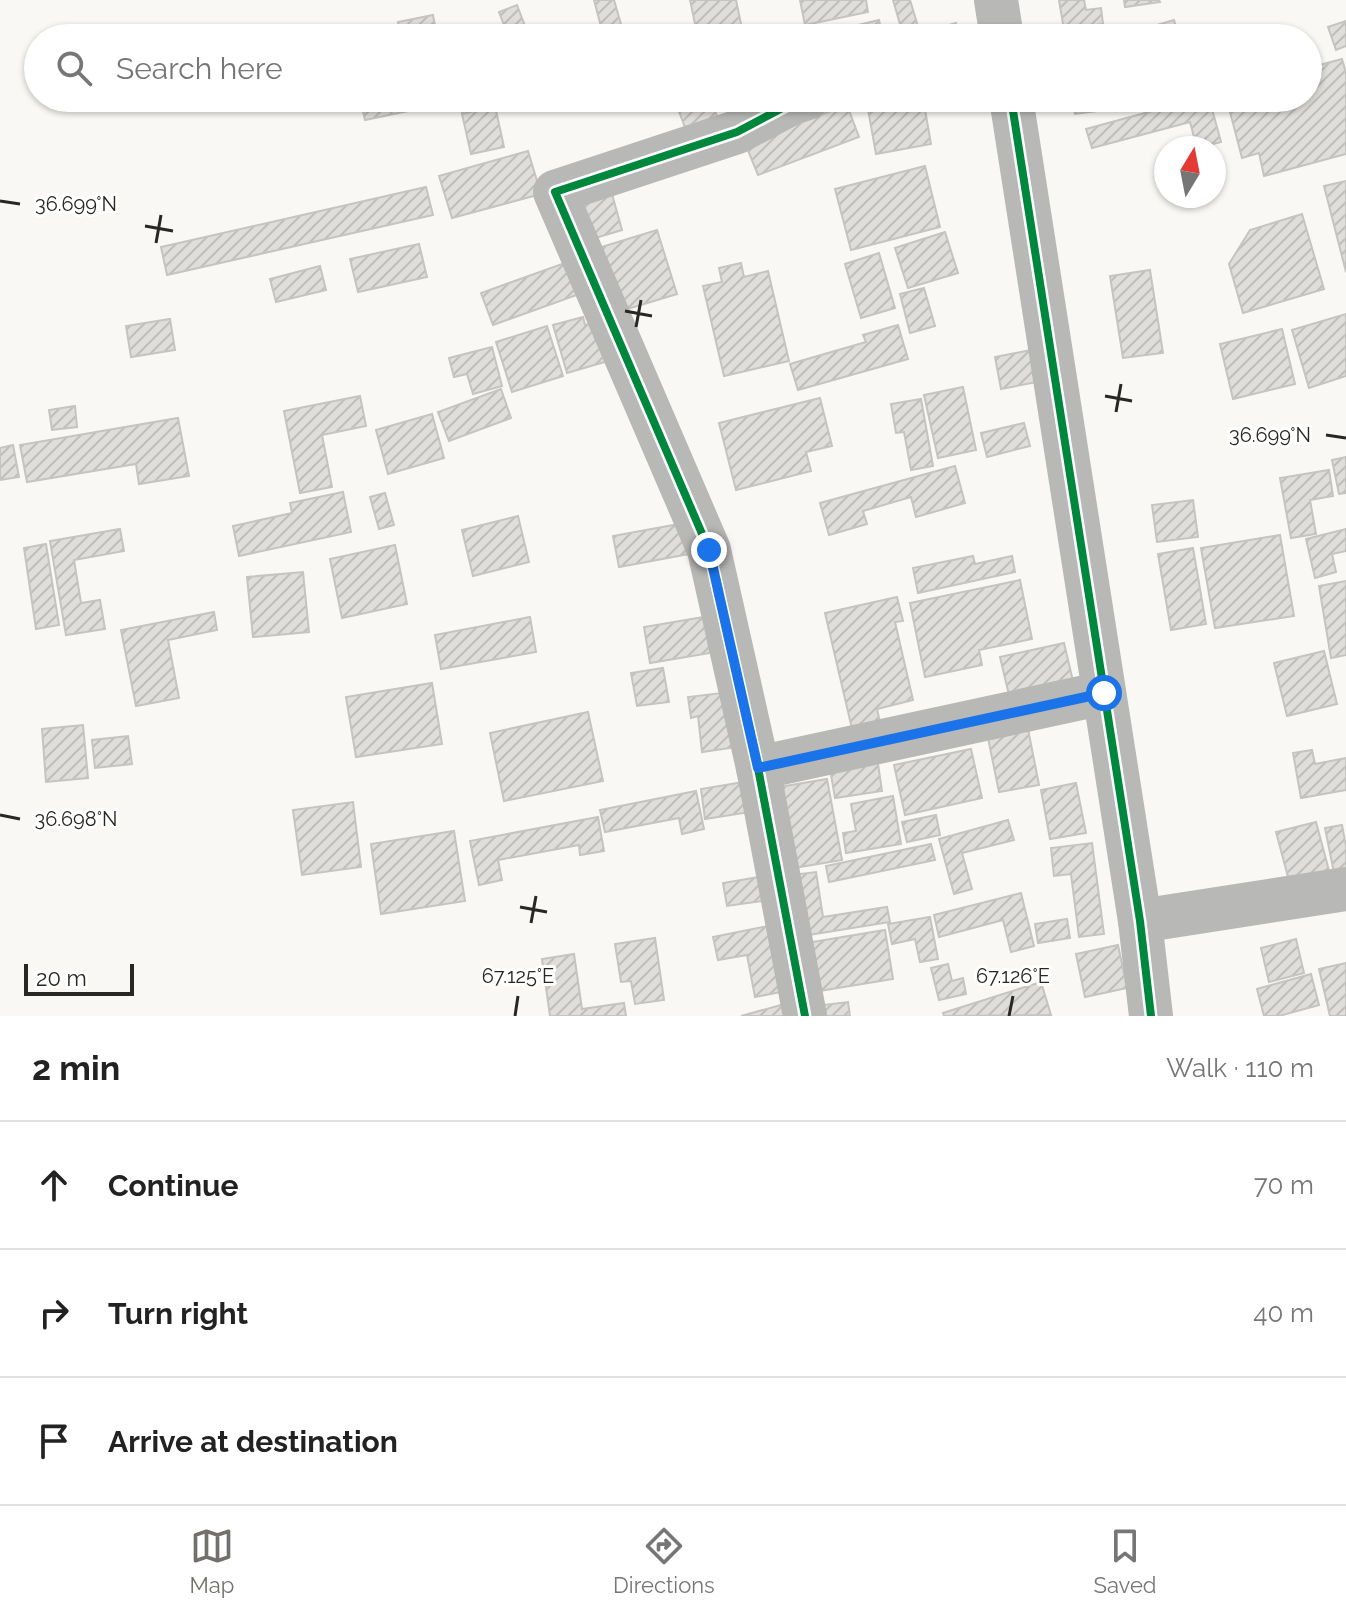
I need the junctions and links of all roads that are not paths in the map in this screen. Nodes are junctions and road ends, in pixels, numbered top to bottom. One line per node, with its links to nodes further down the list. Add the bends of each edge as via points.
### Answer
1 (775, 112): 4 (street, via 737,132 555,192 709,550)
2 (1013, 112): 3 (street)
3 (1104, 693): 4 (street); 6 (street)
4 (758, 768): 7 (street)
5 (1346, 889): 6 (street)
6 (1140, 921): 8 (street)
7 (805, 1016)
8 (1151, 1016)

